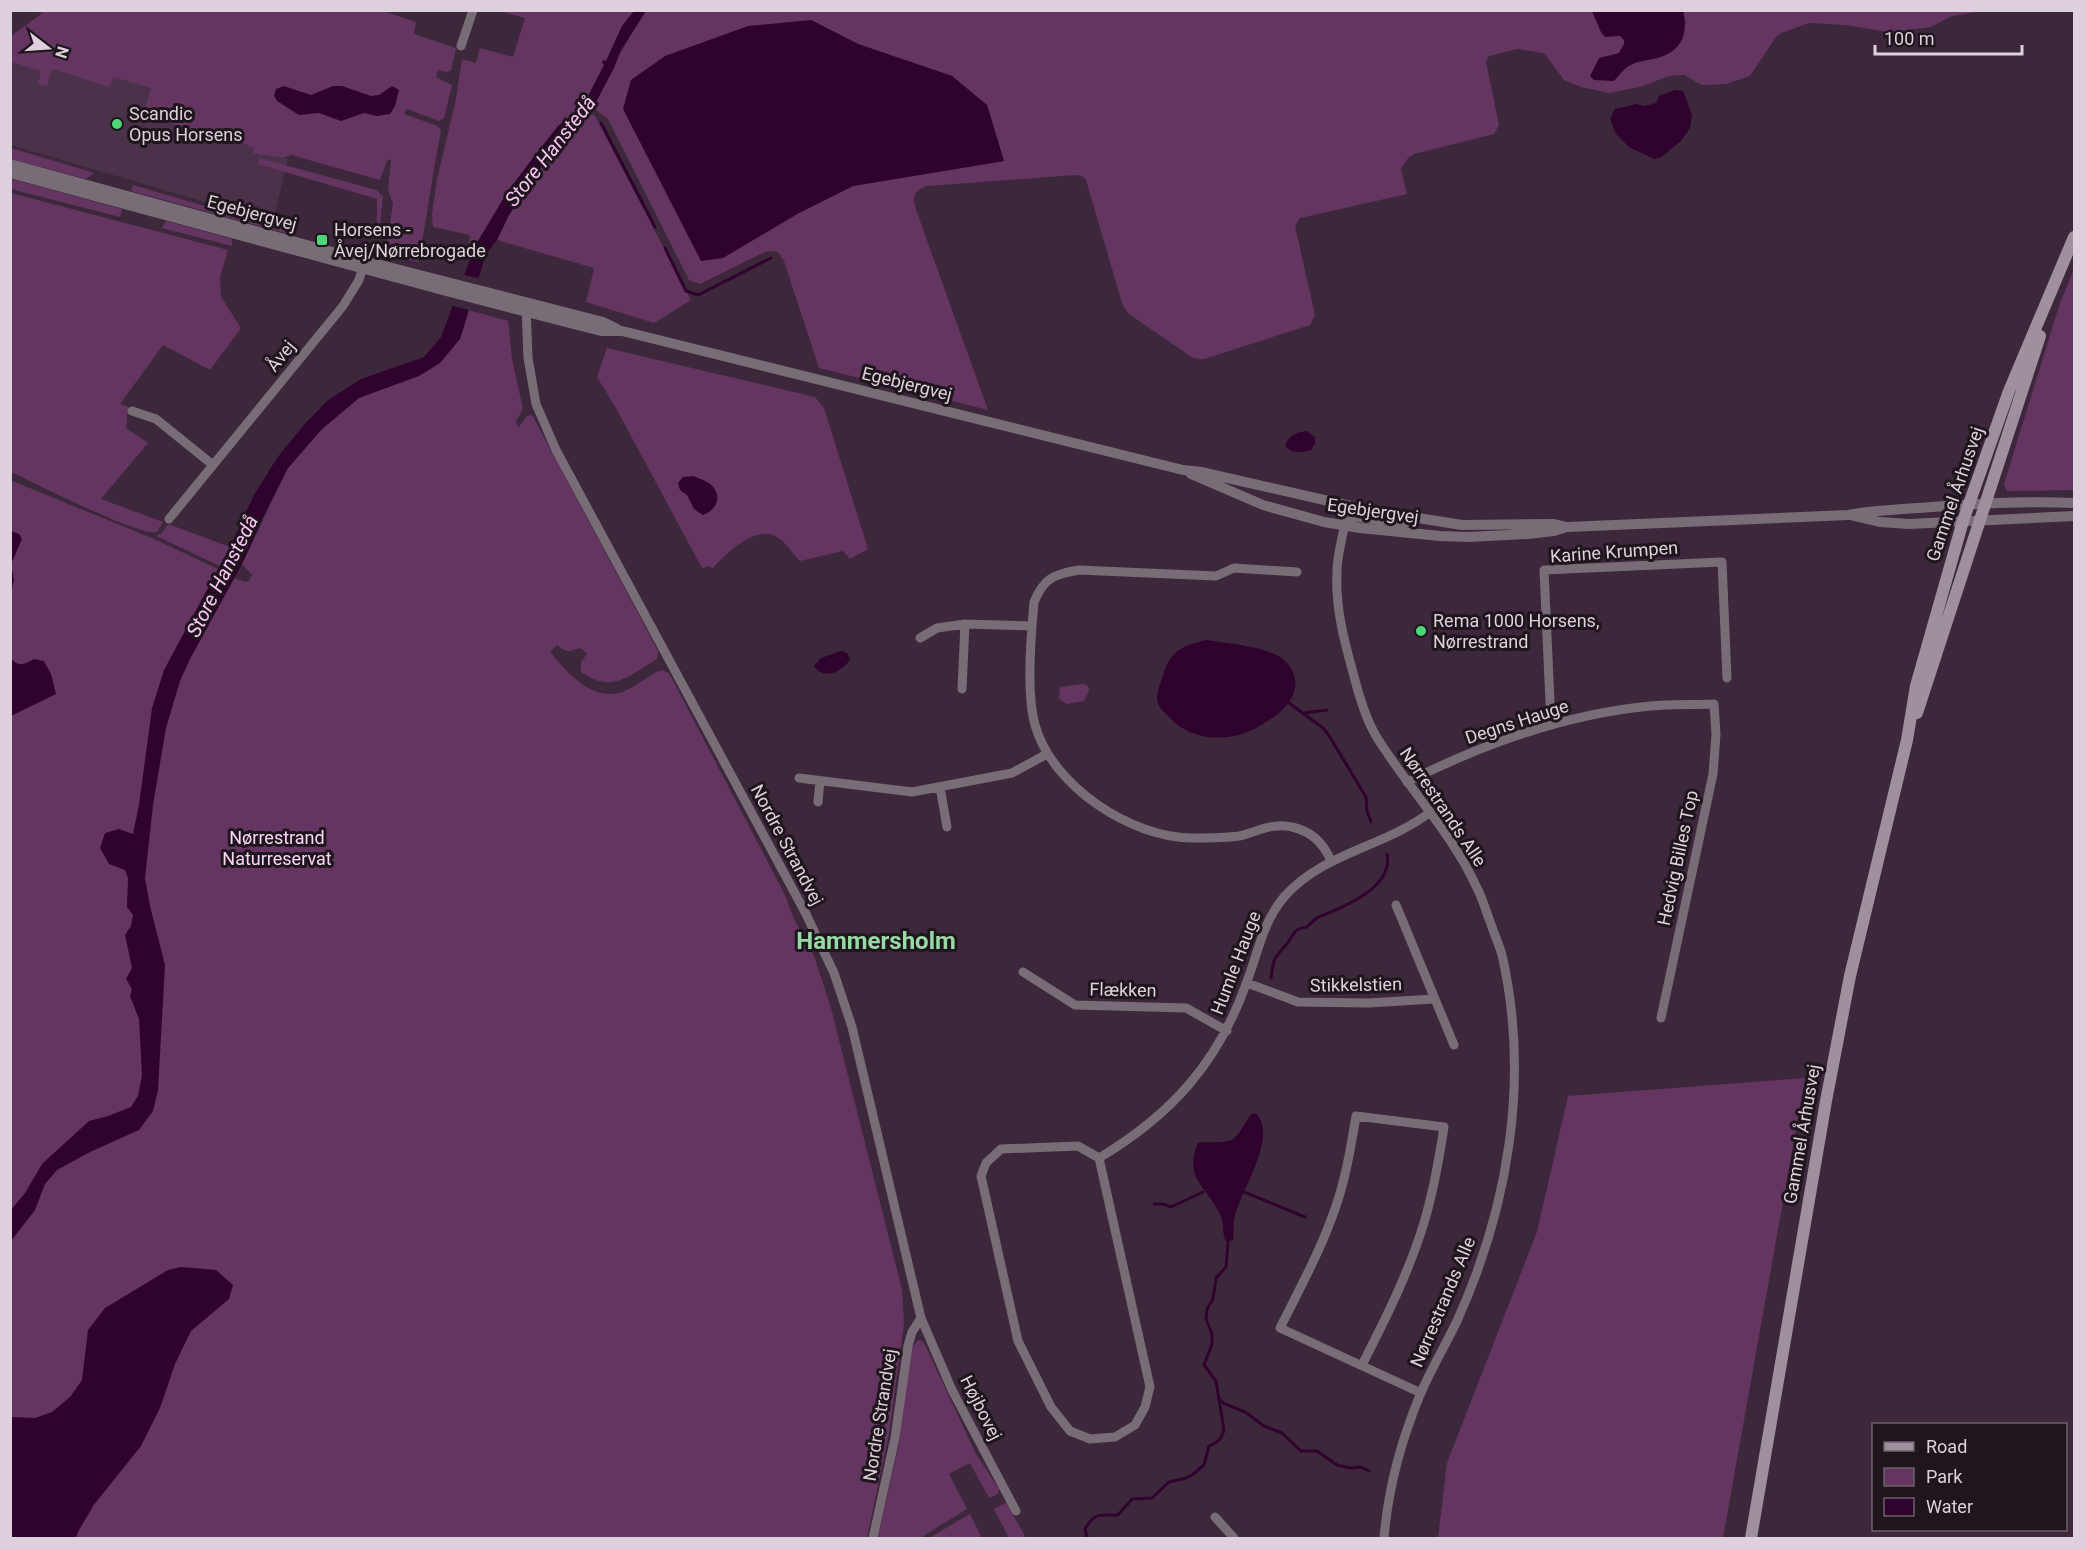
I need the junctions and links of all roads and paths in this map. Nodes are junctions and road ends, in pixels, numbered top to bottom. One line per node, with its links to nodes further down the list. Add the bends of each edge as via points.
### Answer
1 (473, 10): 2 (street)
2 (461, 46)
3 (10, 164): 6 (street, Egebjergvej)
4 (10, 173): 6 (street, Egebjergvej)
5 (2074, 237): 7 (main road, Gammel Århusvej)
6 (363, 265): 8 (street, Egebjergvej); 10 (street, Åvej, via 343,306)
7 (2062, 267): 12 (main road, Gammel Århusvej); 14 (main road, Gammel Århusvej, via 2009,391)
8 (526, 307): 11 (street, Egebjergvej, via 601,330 622,331); 50 (street, Nordre Strandvej, via 528,358 537,404 556,450 805,912 834,973 852,1027)
9 (132, 411): 10 (street, via 156,419)
10 (213, 465): 18 (street, Åvej)
11 (1183, 470): 15 (street, Egebjergvej); 22 (street, Egebjergvej, via 1263,505)
12 (1985, 503): 13 (street, Egebjergvej); 14 (street, Egebjergvej); 19 (main road, Gammel Århusvej)
13 (2074, 503)
14 (1970, 504): 16 (street, Egebjergvej); 20 (main road, Gammel Århusvej)
15 (1349, 507): 21 (street, Egebjergvej); 22 (street, Nørrestrands Alle)
16 (1848, 515): 20 (street, Egebjergvej, via 1909,524); 23 (street, Egebjergvej)
17 (2074, 516): 19 (street, Egebjergvej)
18 (170, 519)
19 (1980, 520): 20 (street, Egebjergvej); 32 (main road, Gammel Århusvej)
20 (1963, 521): 32 (main road, Gammel Århusvej, via 1916,686)
21 (1462, 525): 22 (street, via 1418,525 1357,517); 23 (street, Egebjergvej)
22 (1346, 526): 23 (street, Egebjergvej, via 1468,537 1528,534); 36 (street, Nørrestrands Alle, via 1336,570 1342,637 1360,699 1375,733)
23 (1567, 527)
24 (1298, 572): 26 (street, via 1234,568 1216,576 1079,570 1061,573 1040,589 1034,602)
25 (965, 624): 26 (street); 27 (street, via 937,628); 29 (street)
26 (1032, 626): 33 (street, via 1031,701 1035,725)
27 (920, 638)
28 (1727, 678): 31 (street, Karine Krumpen, via 1722,562 1544,570)
29 (962, 689)
30 (1714, 704): 31 (street, Degns Hauge, via 1651,706); 46 (street, Hedvig Billes Top, via 1713,774)
31 (1551, 724): 36 (street, Degns Hauge)
32 (1907, 740): 58 (main road, Gammel Århusvej, via 1850,976)
33 (1047, 754): 37 (street, via 1012,773); 41 (street, via 1063,774 1105,811 1130,823 1190,838 1238,836 1272,826 1291,826 1310,834 1325,848)
34 (799, 778): 35 (street)
35 (820, 781): 37 (street, via 912,792); 38 (street)
36 (1407, 782): 39 (street, Nørrestrands Alle)
37 (940, 787): 40 (street)
38 (818, 802)
39 (1429, 813): 41 (street, Humle Hauge, via 1416,823); 52 (street, Nørrestrands Alle, via 1477,888 1501,952 1512,1016 1514,1081 1510,1138 1487,1245)
40 (947, 826)
41 (1331, 861): 44 (street, Humle Hauge, via 1302,880 1273,912 1263,930)
42 (1396, 905): 45 (street, Stikkelstien)
43 (1023, 972): 47 (street, Flækken, via 1076,1005 1186,1008)
44 (1247, 983): 45 (street, Stikkelstien, via 1298,1002); 47 (street, Humle Hauge)
45 (1433, 999): 48 (street, Stikkelstien)
46 (1661, 1018)
47 (1227, 1031): 49 (street, Humle Hauge, via 1197,1077 1174,1102)
48 (1454, 1045)
49 (1099, 1158): 49 (street, via 1150,1387 1135,1425 1115,1437 1090,1439 1070,1431 1051,1407 1018,1341 981,1176 986,1163 1001,1149 1078,1146)
50 (921, 1318): 53 (street, Højbovej, via 952,1390); 55 (street, Nordre Strandvej, via 908,1346 895,1438)
51 (1362, 1365): 51 (street, via 1280,1328 1336,1206 1356,1116 1444,1127 1423,1226 1400,1286); 52 (street)
52 (1421, 1393): 57 (street, Nørrestrands Alle, via 1394,1469)
53 (1016, 1511)
54 (1215, 1517): 56 (street)
55 (873, 1539)
56 (1234, 1539)
57 (1384, 1539)
58 (1751, 1539)

